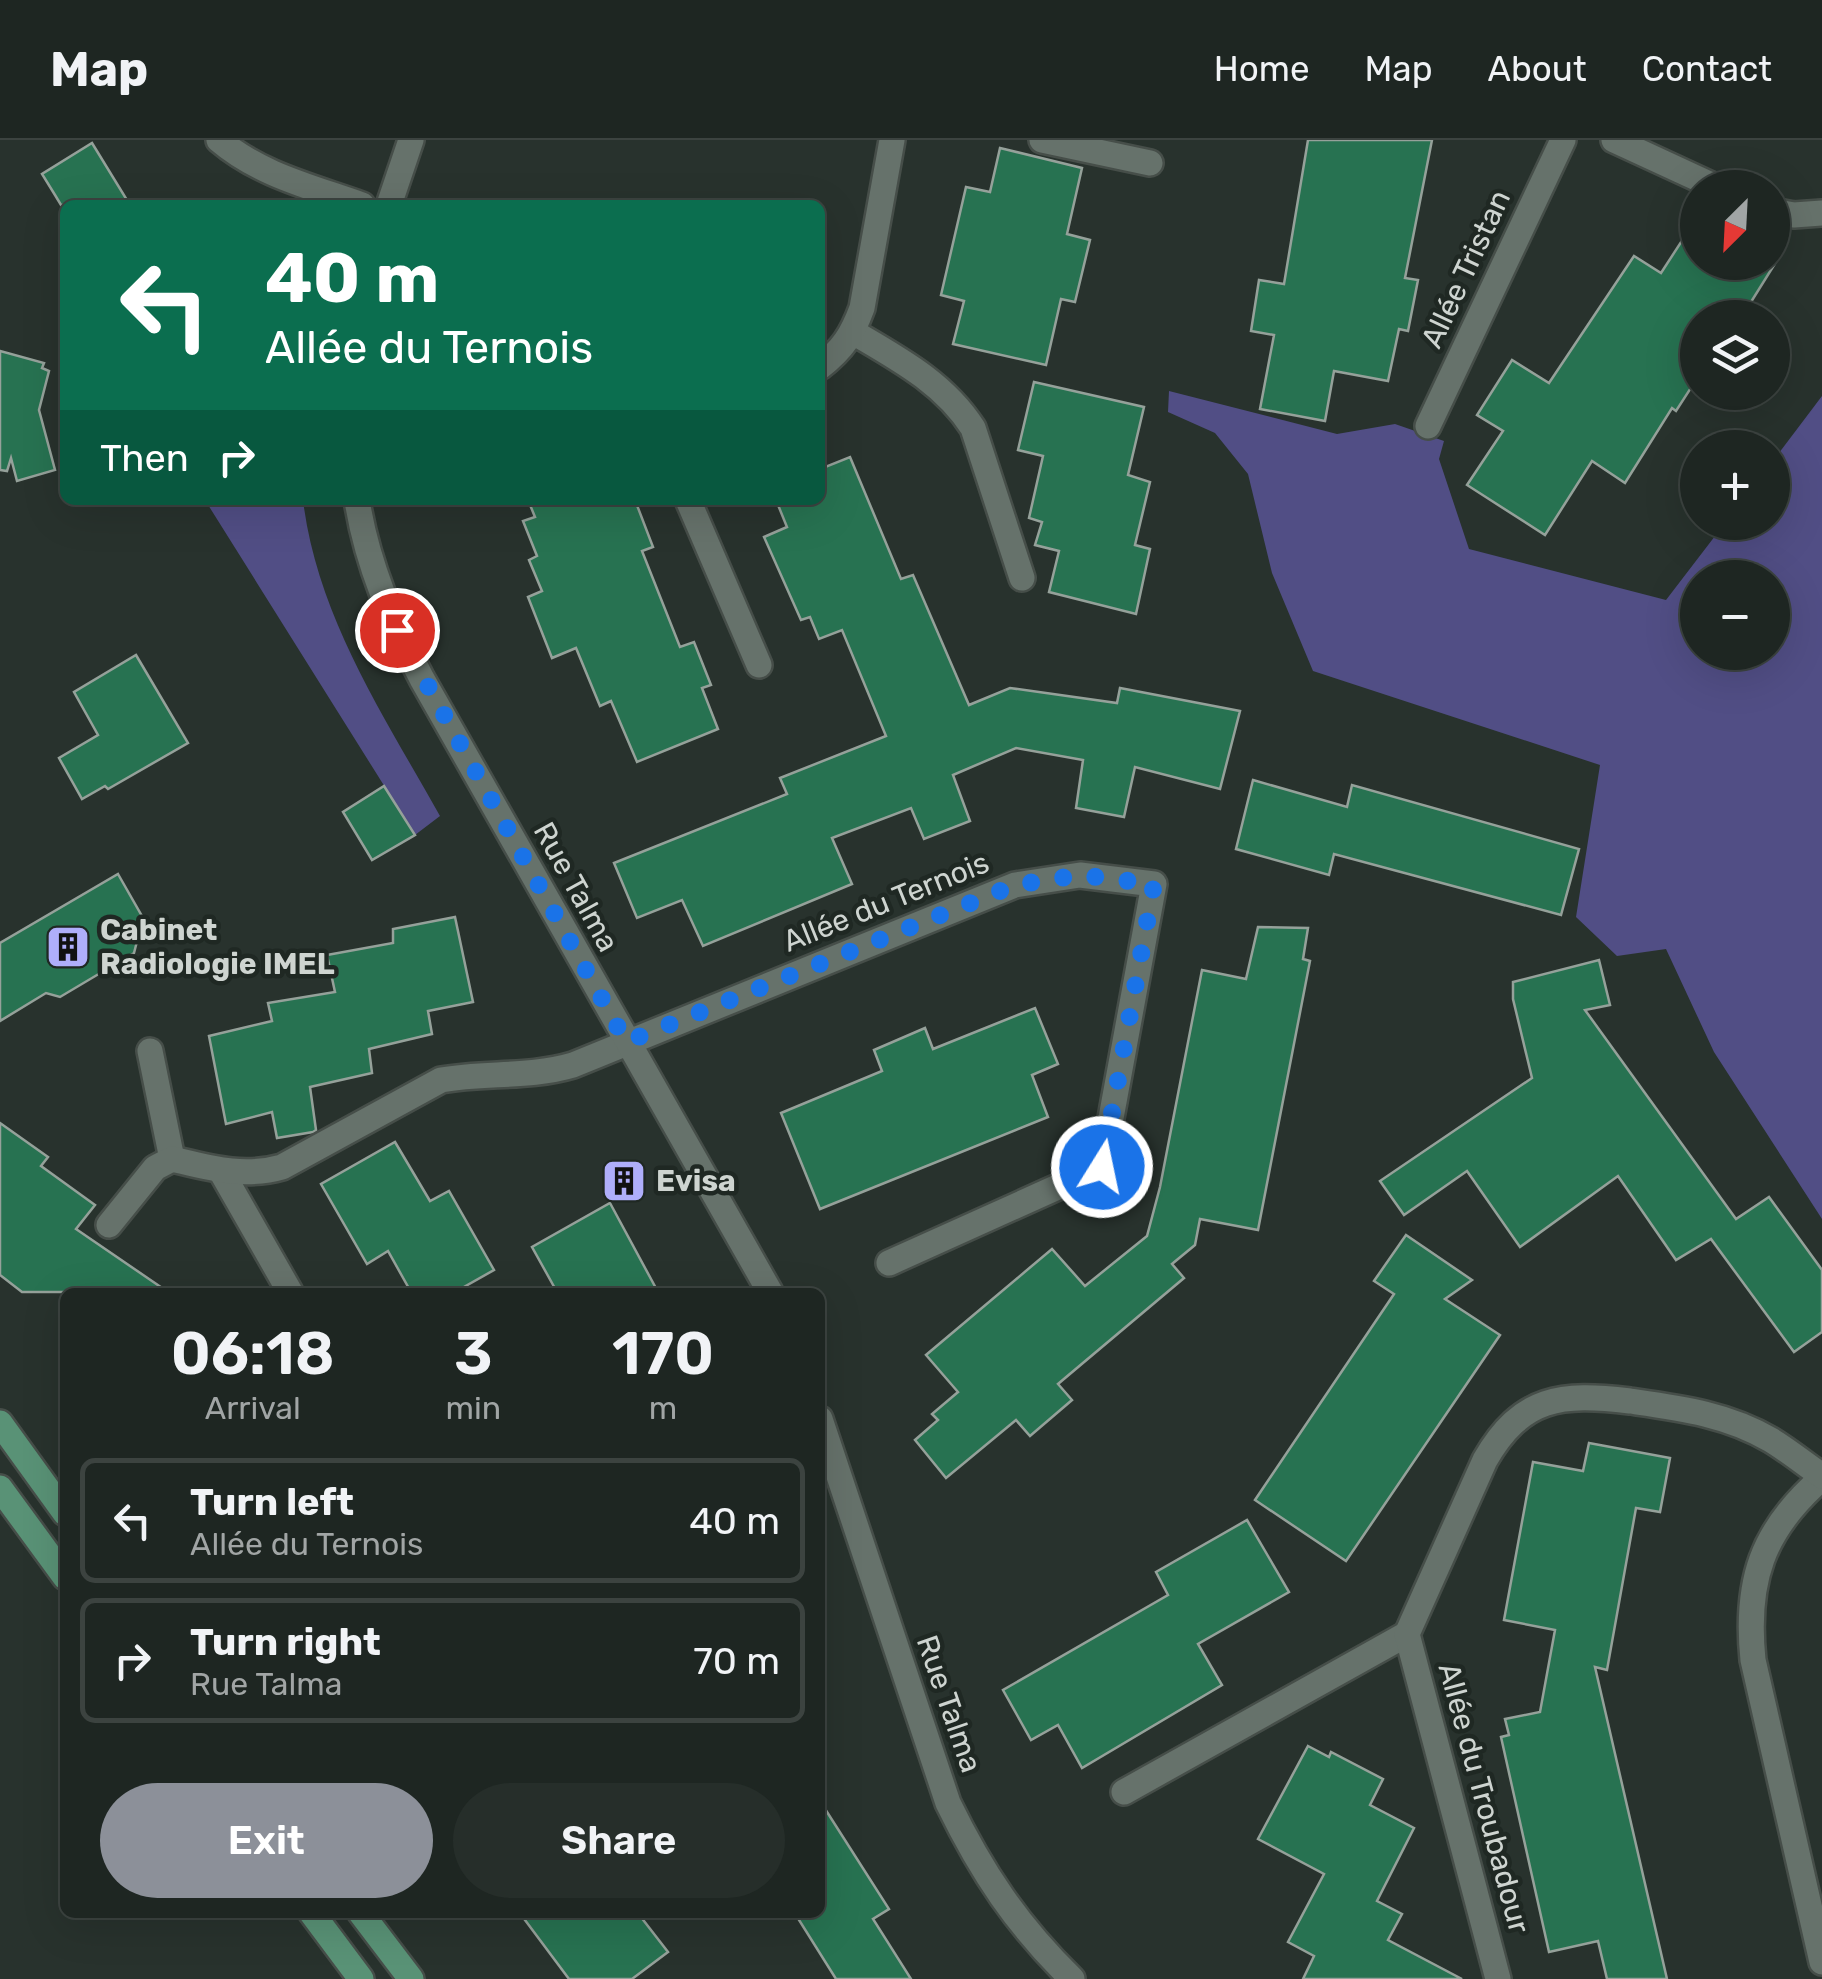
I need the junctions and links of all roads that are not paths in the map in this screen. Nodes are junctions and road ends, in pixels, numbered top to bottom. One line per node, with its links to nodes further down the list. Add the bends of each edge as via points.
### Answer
1 (219, 140): 9 (street, via 267,172)
2 (411, 140): 10 (street)
3 (892, 140): 13 (street)
4 (1042, 140): 7 (street)
5 (1563, 140): 15 (street, Allée Tristan)
6 (1614, 140): 8 (street)
7 (1150, 163)
8 (1680, 170)
9 (348, 200)
10 (392, 200)
11 (1790, 213): 12 (street)
12 (1822, 214)
13 (853, 332): 14 (street); 18 (street, via 913,368 960,409 973,428)
14 (825, 363)
15 (1428, 426)
16 (358, 505): 20 (street, Rue Talma, via 397,630)
17 (690, 505): 19 (street)
18 (1022, 578)
19 (759, 666)
20 (626, 1042): 23 (street, Allée du Ternois, via 549,1072 441,1080 282,1167); 25 (street, Allée du Ternois, via 1015,885 1080,875 1154,884 1102,1167); 27 (street, Rue Talma)
21 (150, 1051): 22 (street)
22 (172, 1158): 23 (street, Allée du Ternois); 24 (street, via 155,1168)
23 (221, 1171): 26 (street)
24 (109, 1225)
25 (889, 1263)
26 (288, 1288)
27 (768, 1288)
28 (0, 1423): 32 (main road)
29 (825, 1433): 42 (street, Rue Talma, via 948,1803 1007,1908)
30 (1822, 1477): 34 (street, Allée du Troubadour, via 1771,1440 1703,1412 1582,1396 1538,1405 1499,1435 1484,1460); 36 (street, via 1773,1531 1751,1605 1753,1660)
31 (0, 1488): 33 (main road)
32 (60, 1506)
33 (60, 1570)
34 (1407, 1634): 35 (street, Allée du Troubadour); 43 (street, Allée du Troubadour)
35 (1124, 1792)
36 (1814, 1887): 39 (street)
37 (315, 1918): 40 (main road)
38 (365, 1918): 41 (main road)
39 (1822, 1962)
40 (361, 1979)
41 (411, 1979)
42 (1072, 1979)
43 (1498, 1979)

